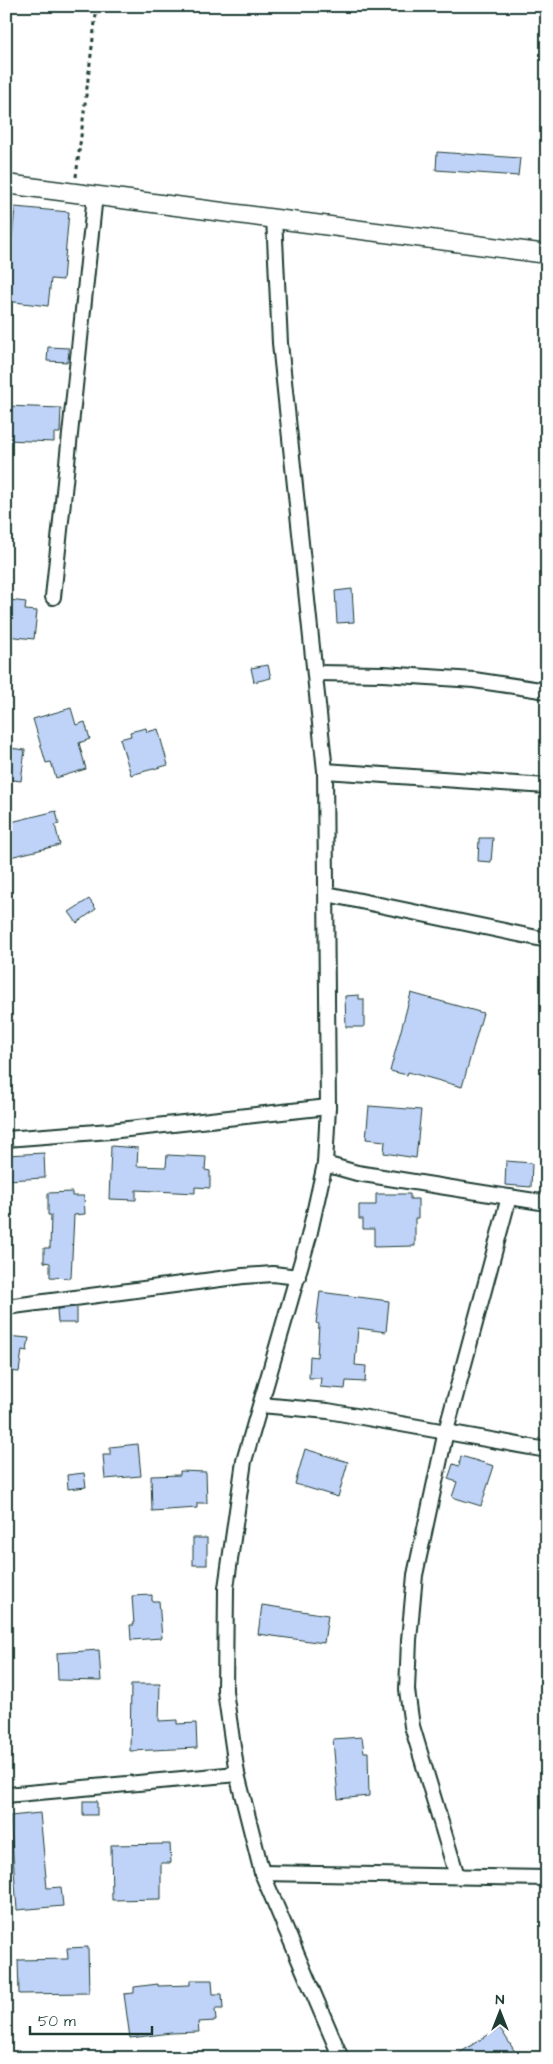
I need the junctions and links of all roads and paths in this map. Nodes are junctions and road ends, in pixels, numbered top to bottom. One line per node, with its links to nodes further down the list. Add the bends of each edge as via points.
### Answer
1 (98, 6): 3 (path)
2 (6, 184): 3 (street)
3 (74, 192): 4 (street)
4 (94, 195): 5 (street); 7 (street)
5 (274, 218): 6 (street); 8 (street, via 280,343)
6 (547, 254)
7 (52, 597)
8 (316, 673): 9 (street, via 474,680); 10 (street)
9 (547, 691)
10 (325, 771): 11 (street); 12 (street)
11 (547, 786)
12 (326, 894): 13 (street); 14 (street)
13 (547, 940)
14 (328, 1107): 15 (street); 16 (street)
15 (6, 1139)
16 (325, 1164): 17 (street, via 357,1173); 19 (street)
17 (509, 1197): 18 (street); 22 (street)
18 (547, 1203)
19 (298, 1277): 20 (street, via 273,1274 243,1276); 21 (street)
20 (6, 1307)
21 (261, 1405): 22 (street, via 328,1411); 24 (street, via 244,1461 226,1588 225,1691)
22 (446, 1431): 23 (street); 27 (street, via 415,1575 408,1690 412,1726)
23 (547, 1450)
24 (236, 1774): 25 (street); 26 (street)
25 (6, 1795)
26 (262, 1873): 27 (street); 29 (street)
27 (457, 1876): 28 (street)
28 (547, 1878)
29 (341, 2058)

